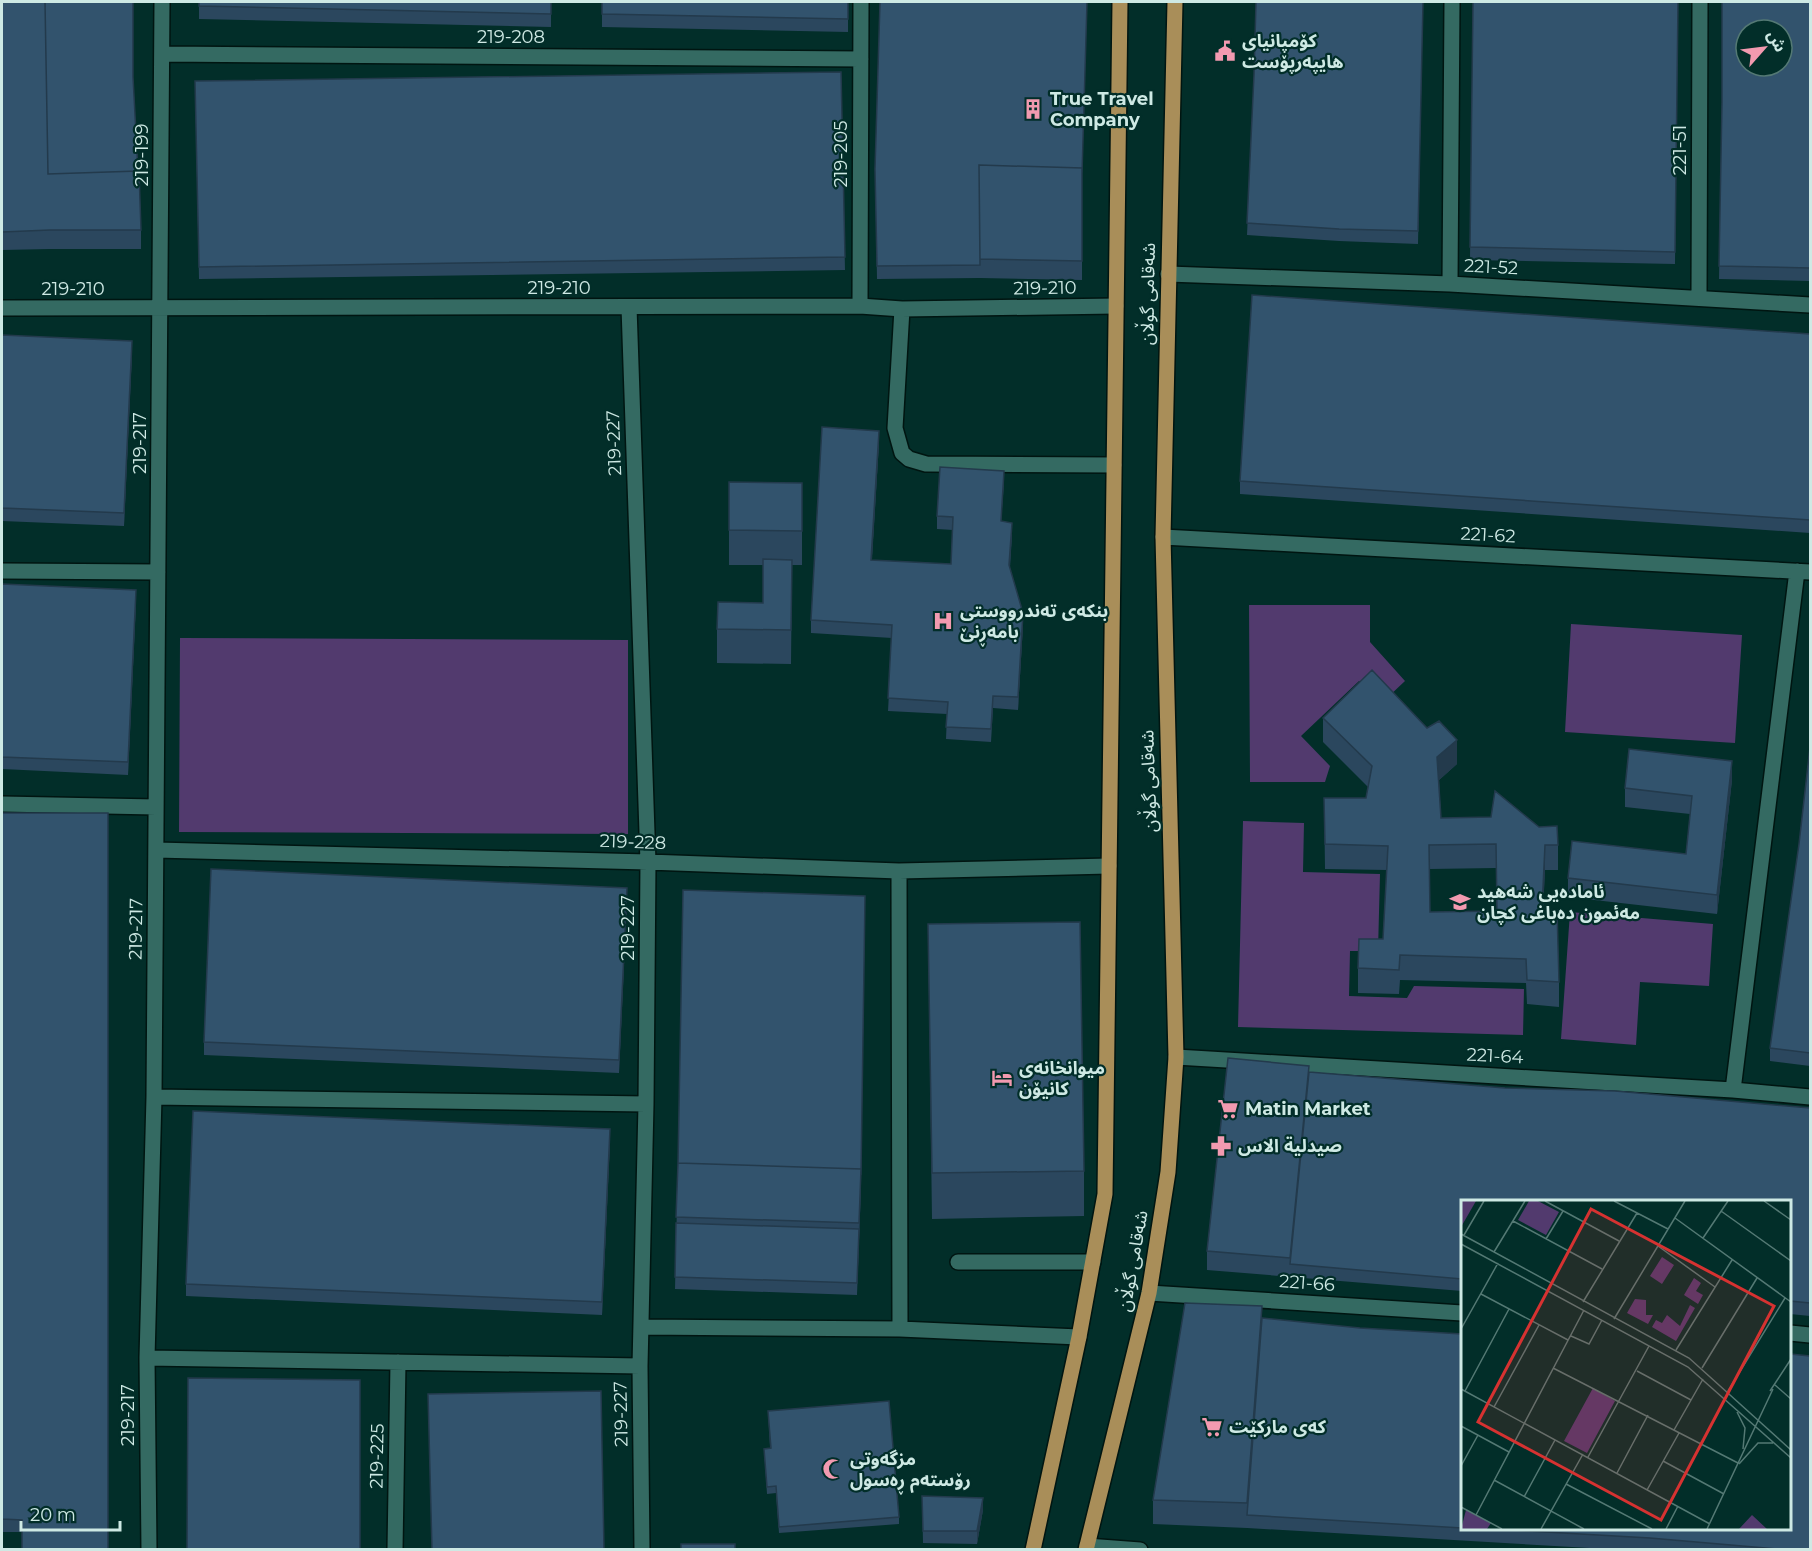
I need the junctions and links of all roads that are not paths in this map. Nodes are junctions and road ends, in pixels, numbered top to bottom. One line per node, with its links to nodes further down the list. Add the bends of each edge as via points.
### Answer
1 (162, 2): 7 (street, 219-199)
2 (861, 2): 8 (street, 219-205)
3 (1120, 2): 14 (main road, شەقامی گوڵان)
4 (1175, 2): 9 (main road, شەقامی گوڵان)
5 (1452, 2): 10 (street)
6 (1700, 2): 11 (street, 221-51)
7 (162, 54): 8 (street, 219-208); 17 (street, 219-199)
8 (861, 59): 13 (street, 219-205)
9 (1168, 274): 10 (street, 221-52); 20 (main road, شەقامی گوڵان)
10 (1450, 284): 11 (street, 221-52)
11 (1699, 298): 12 (street, 221-52)
12 (1810, 305)
13 (860, 306): 15 (street, 219-210); 18 (street, 219-210)
14 (1116, 306): 18 (street, 219-210); 19 (main road, شەقامی گوڵان)
15 (629, 307): 17 (street, 219-210); 27 (street, 219-227)
16 (2, 308): 17 (street, 219-210)
17 (160, 308): 23 (street, 219-217)
18 (902, 309): 19 (street, via 895,428 902,453 909,459 926,464)
19 (1114, 465): 28 (main road, شەقامی گوڵان)
20 (1162, 537): 22 (street, 221-62); 30 (main road, شەقامی گوڵان)
21 (2, 571): 23 (street)
22 (1804, 571): 31 (street)
23 (158, 572): 25 (street, 219-217)
24 (2, 804): 25 (street)
25 (156, 807): 26 (street, 219-217)
26 (156, 850): 27 (street, 219-228); 32 (street, 219-217)
27 (648, 862): 29 (street, 219-228); 34 (street, 219-227)
28 (1109, 867): 29 (street, 219-228); 36 (main road, شەقامی گوڵان, via 1105,1194)
29 (900, 871): 40 (street)
30 (1176, 1057): 31 (street, 221-64); 37 (main road, شەقامی گوڵان, via 1168,1172)
31 (1732, 1090): 33 (street, 221-64)
32 (154, 1097): 34 (street); 44 (street, 219-217)
33 (1810, 1097)
34 (646, 1104): 39 (street, 219-227)
35 (958, 1262): 36 (street)
36 (1092, 1262): 43 (main road, شەقامی گوڵان)
37 (1149, 1293): 38 (street, 221-66); 47 (main road, شەقامی گوڵان)
38 (1461, 1313)
39 (641, 1327): 40 (street); 46 (street, 219-227)
40 (900, 1329): 43 (street)
41 (1791, 1333): 42 (street)
42 (1810, 1335)
43 (1079, 1337): 51 (main road, شەقامی گوڵان)
44 (147, 1358): 45 (street); 48 (street, 219-217)
45 (398, 1362): 46 (street); 49 (street, 219-225)
46 (640, 1366): 50 (street, 219-227)
47 (1086, 1548): 52 (street)
48 (148, 1550)
49 (395, 1550)
50 (642, 1550)
51 (1033, 1550)
52 (1140, 1550)

